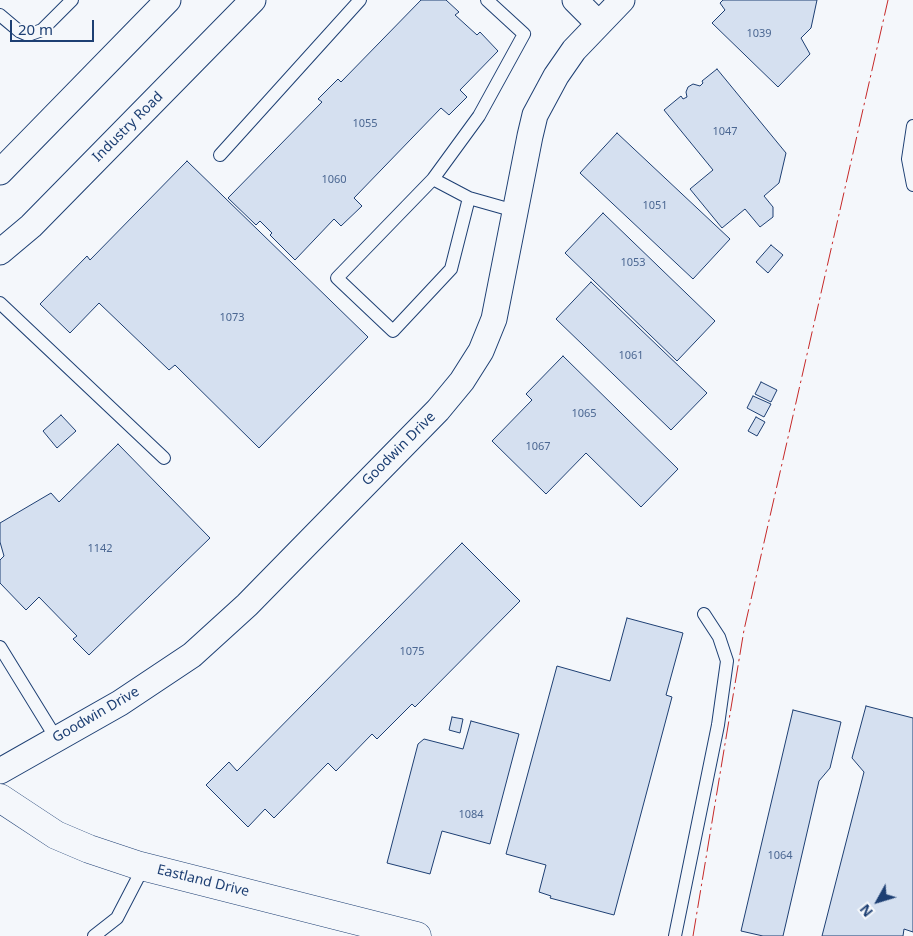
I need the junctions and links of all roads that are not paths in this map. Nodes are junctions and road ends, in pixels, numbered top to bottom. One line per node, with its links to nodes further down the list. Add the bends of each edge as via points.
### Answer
1 (72, 0): 8 (lane, via 42,30 28,35 19,32)
2 (168, 0): 12 (street)
3 (253, 0): 17 (street, Industry Road, via 31,226)
4 (360, 0): 11 (lane)
5 (487, 0): 13 (lane, via 524,34 479,116)
6 (575, 0): 9 (street)
7 (622, 0): 9 (street, Goodwin Drive)
8 (0, 15)
9 (599, 24): 16 (street, Goodwin Drive, via 574,50 535,115)
10 (913, 126): 14 (lane, via 908,159)
11 (220, 155)
12 (0, 172)
13 (433, 179): 15 (lane); 15 (lane, via 337,278 393,331 451,269)
14 (913, 185)
15 (469, 198): 16 (lane)
16 (516, 211): 22 (street, Goodwin Drive, via 494,319 462,381 438,410 247,605 192,655 120,703)
17 (0, 252)
18 (0, 302): 19 (lane)
19 (164, 458)
20 (704, 614): 28 (lane, via 719,637 727,661 718,725)
21 (0, 647): 22 (lane)
22 (56, 738): 23 (street, Goodwin Drive)
23 (0, 771)
24 (0, 798): 25 (street, Eastland Drive, via 56,835)
25 (144, 866): 26 (street, Eastland Drive); 27 (lane, via 117,918)
26 (409, 935)
27 (94, 936)
28 (675, 936)

